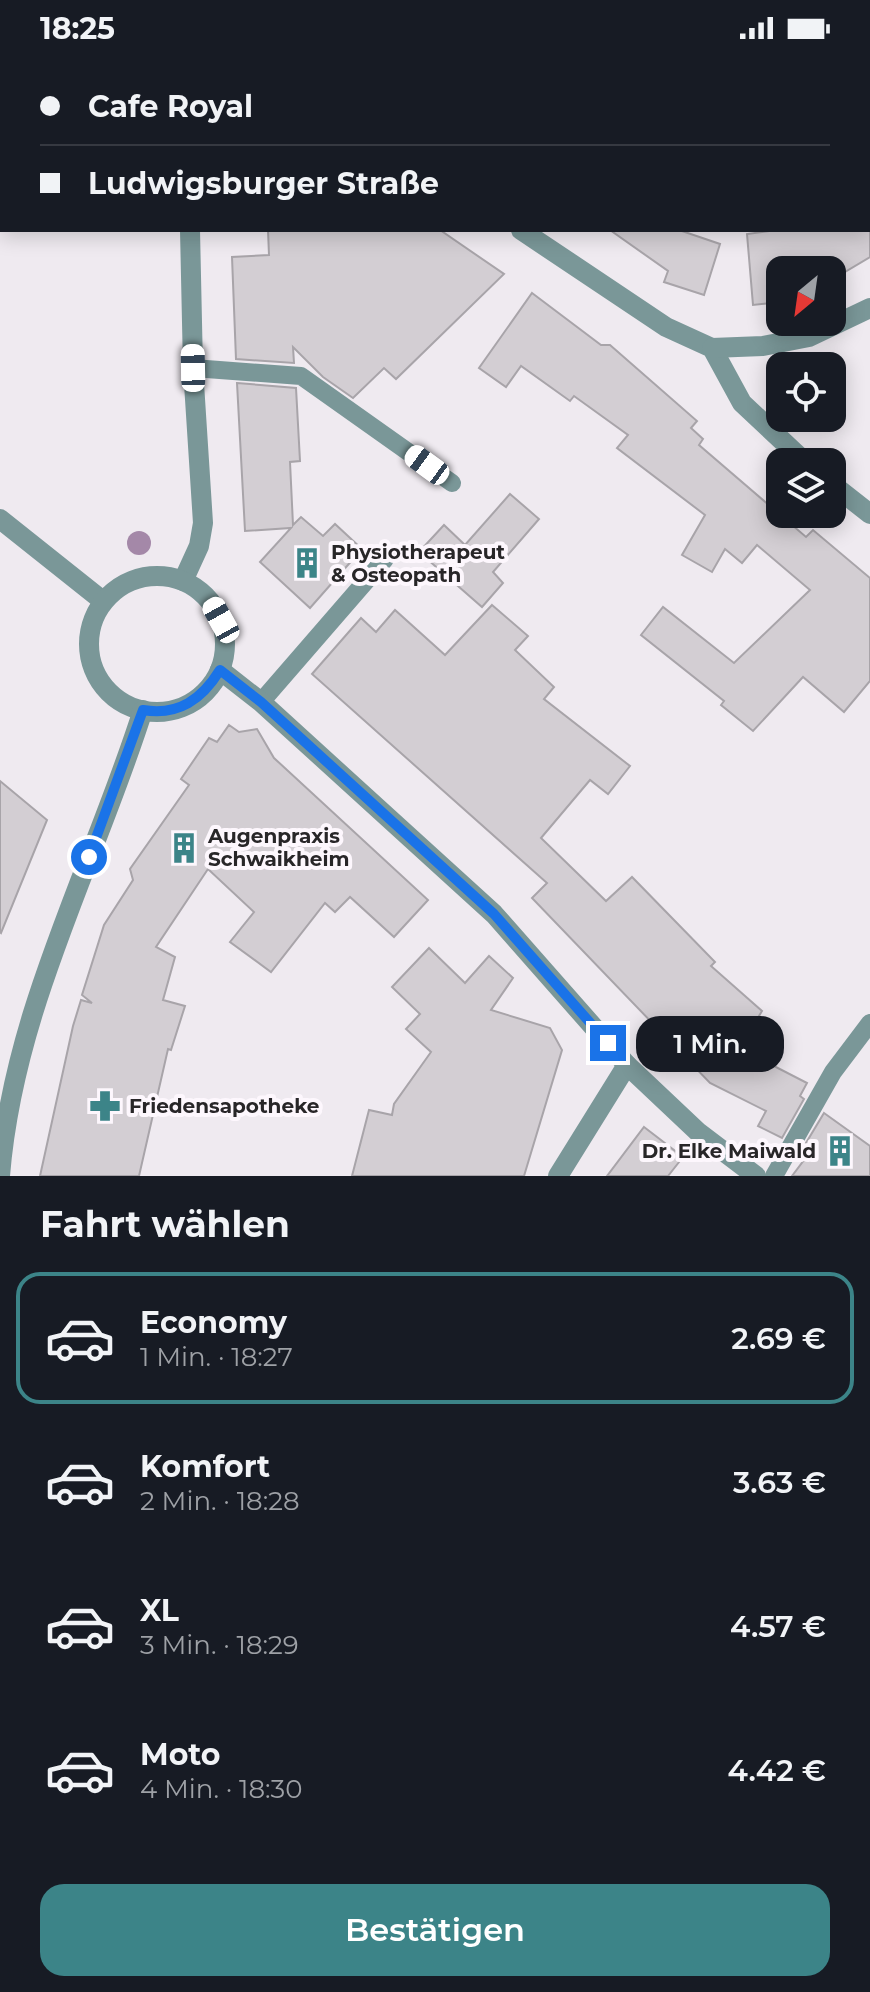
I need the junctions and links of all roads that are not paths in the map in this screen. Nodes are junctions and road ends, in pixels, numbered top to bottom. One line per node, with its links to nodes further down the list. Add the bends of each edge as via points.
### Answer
1 (190, 232): 5 (street)
2 (524, 232): 4 (street, via 666,327)
3 (870, 308): 4 (street, via 809,337)
4 (712, 348): 6 (street, via 742,403)
5 (193, 368): 7 (lane, via 301,376); 12 (street, via 203,523)
6 (790, 448)
7 (452, 483)
8 (846, 495): 9 (street)
9 (870, 514)
10 (0, 519): 13 (street)
11 (385, 559): 15 (lane)
12 (183, 581): 13 (street, via 141,577 119,586); 14 (street, via 205,595 221,620 225,648)
13 (103, 601): 16 (street, via 88,637 97,677 119,700)
14 (220, 670): 15 (street); 16 (street, via 192,702 168,711)
15 (261, 702): 18 (street, via 494,914)
16 (143, 710): 19 (street, via 111,806 46,965)
17 (870, 1023): 23 (lane, via 833,1072)
18 (627, 1065): 21 (street); 22 (street, via 698,1132)
19 (2, 1130): 20 (street)
20 (0, 1176)
21 (558, 1176)
22 (756, 1176)
23 (774, 1176)

